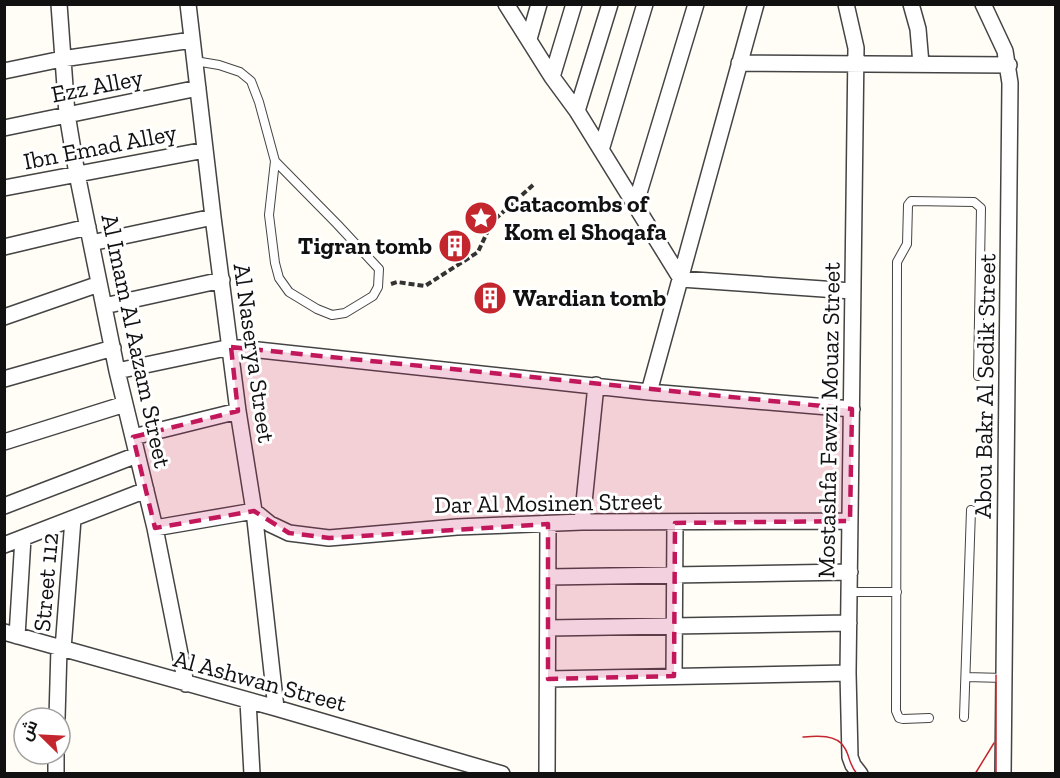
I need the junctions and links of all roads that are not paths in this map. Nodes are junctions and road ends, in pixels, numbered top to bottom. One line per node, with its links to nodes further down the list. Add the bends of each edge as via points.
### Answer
1 (59, 4): 15 (street, Al Imam Al Aazam Street)
2 (188, 4): 14 (street, Al Naserya Street)
3 (506, 4): 13 (street)
4 (540, 4): 13 (street)
5 (574, 4): 22 (street)
6 (610, 4): 24 (street)
7 (645, 4): 28 (street)
8 (696, 4): 32 (street)
9 (756, 4): 17 (street)
10 (846, 4): 18 (street, Mostashfa Fawzi Mouaz Street)
11 (911, 4): 19 (street)
12 (983, 4): 20 (street, Abou Bakr Al Sedik Street)
13 (529, 39): 22 (street)
14 (192, 40): 15 (street); 16 (street, Al Naserya Street)
15 (62, 59): 21 (street); 25 (street, Al Imam Al Aazam Street)
16 (195, 61): 23 (street, Al Naserya Street); 29 (lane, via 240,72 251,81)
17 (739, 63): 18 (street); 37 (street)
18 (856, 64): 19 (street); 40 (street, Mostashfa Fawzi Mouaz Street)
19 (921, 64): 20 (street)
20 (1009, 65): 81 (street, Abou Bakr Al Sedik Street)
21 (4, 71)
22 (552, 77): 24 (street)
23 (198, 88): 25 (street, Ezz Alley); 27 (street, Al Naserya Street)
24 (577, 111): 28 (street)
25 (68, 114): 26 (street, Ezz Alley); 30 (street, Al Imam Al Aazam Street)
26 (4, 128)
27 (205, 150): 30 (street, Ibn Emad Alley); 33 (street, Al Naserya Street)
28 (601, 150): 32 (street)
29 (274, 161): 29 (lane, via 269,215 279,278 289,292 316,309 332,315 345,313 373,296 379,269)
30 (77, 174): 31 (street, Ibn Emad Alley); 34 (street, Al Imam Al Aazam Street)
31 (4, 188)
32 (635, 206): 37 (street)
33 (213, 217): 35 (street); 38 (street, Al Naserya Street)
34 (88, 227): 35 (street, Al Imam Al Aazam Street); 36 (street)
35 (91, 243): 39 (street, Al Imam Al Aazam Street)
36 (4, 247)
37 (681, 279): 40 (street); 49 (street)
38 (222, 280): 41 (street); 43 (street, Al Naserya Street)
39 (99, 284): 41 (street, Al Imam Al Aazam Street); 42 (street)
40 (852, 291): 51 (street, Mostashfa Fawzi Mouaz Street)
41 (104, 306): 44 (street, Al Imam Al Aazam Street)
42 (4, 317)
43 (231, 347): 45 (street); 48 (street); 52 (street, Al Naserya Street)
44 (113, 348): 45 (street, Al Imam Al Aazam Street); 47 (street)
45 (117, 371): 50 (street, Al Imam Al Aazam Street)
46 (978, 376): 72 (lane, via 981,208 974,202 911,201 907,244 897,262)
47 (4, 379)
48 (596, 385): 49 (street); 62 (street)
49 (648, 392): 51 (street)
50 (125, 404): 53 (street, Al Imam Al Aazam Street); 54 (street)
51 (852, 409): 61 (street, Mostashfa Fawzi Mouaz Street)
52 (238, 411): 53 (street); 59 (street, Al Naserya Street)
53 (133, 437): 55 (street, Al Imam Al Aazam Street)
54 (4, 442)
55 (137, 455): 56 (street, Al Imam Al Aazam Street); 57 (street)
56 (146, 490): 60 (street); 65 (street, Al Imam Al Aazam Street)
57 (4, 506)
58 (971, 510): 80 (lane)
59 (254, 512): 64 (street, Dar Al Mosinen Street, via 289,533 329,538 457,526); 65 (street); 86 (street, Al Naserya Street)
60 (73, 519): 66 (street); 77 (street, Street 112)
61 (850, 521): 63 (street, Dar Al Mosinen Street); 68 (street, Mostashfa Fawzi Mouaz Street)
62 (582, 522): 63 (street, Dar Al Mosinen Street); 64 (street, Dar Al Mosinen Street)
63 (675, 523): 69 (street)
64 (548, 524): 70 (street)
65 (155, 528): 83 (street, Al Imam Al Aazam Street)
66 (23, 538): 67 (street); 76 (street)
67 (4, 545)
68 (850, 572): 69 (street); 71 (street, Mostashfa Fawzi Mouaz Street)
69 (675, 576): 70 (street); 74 (street)
70 (548, 577): 75 (street)
71 (849, 592): 72 (lane); 73 (street, Mostashfa Fawzi Mouaz Street)
72 (897, 592): 88 (lane, via 897,714 903,719)
73 (849, 623): 74 (street); 78 (street, Mostashfa Fawzi Mouaz Street)
74 (675, 626): 75 (street); 79 (street)
75 (548, 628): 82 (street)
76 (11, 634): 77 (street, Al Ashwan Street)
77 (61, 648): 83 (street, Al Ashwan Street); 85 (street, Street 112)
78 (848, 673): 79 (street); 92 (street, Mostashfa Fawzi Mouaz Street, via 850,757)
79 (674, 676): 82 (street)
80 (966, 677): 81 (lane); 87 (lane)
81 (1004, 678): 93 (street, Abou Bakr Al Sedik Street)
82 (548, 679): 91 (street)
83 (186, 684): 84 (street, Al Ashwan Street)
84 (248, 701): 86 (street, Al Ashwan Street); 89 (street)
85 (58, 706)
86 (276, 708): 90 (street, Al Ashwan Street)
87 (964, 717)
88 (929, 718)
89 (252, 774)
90 (502, 774)
91 (547, 774)
92 (861, 774)
93 (1003, 774)

